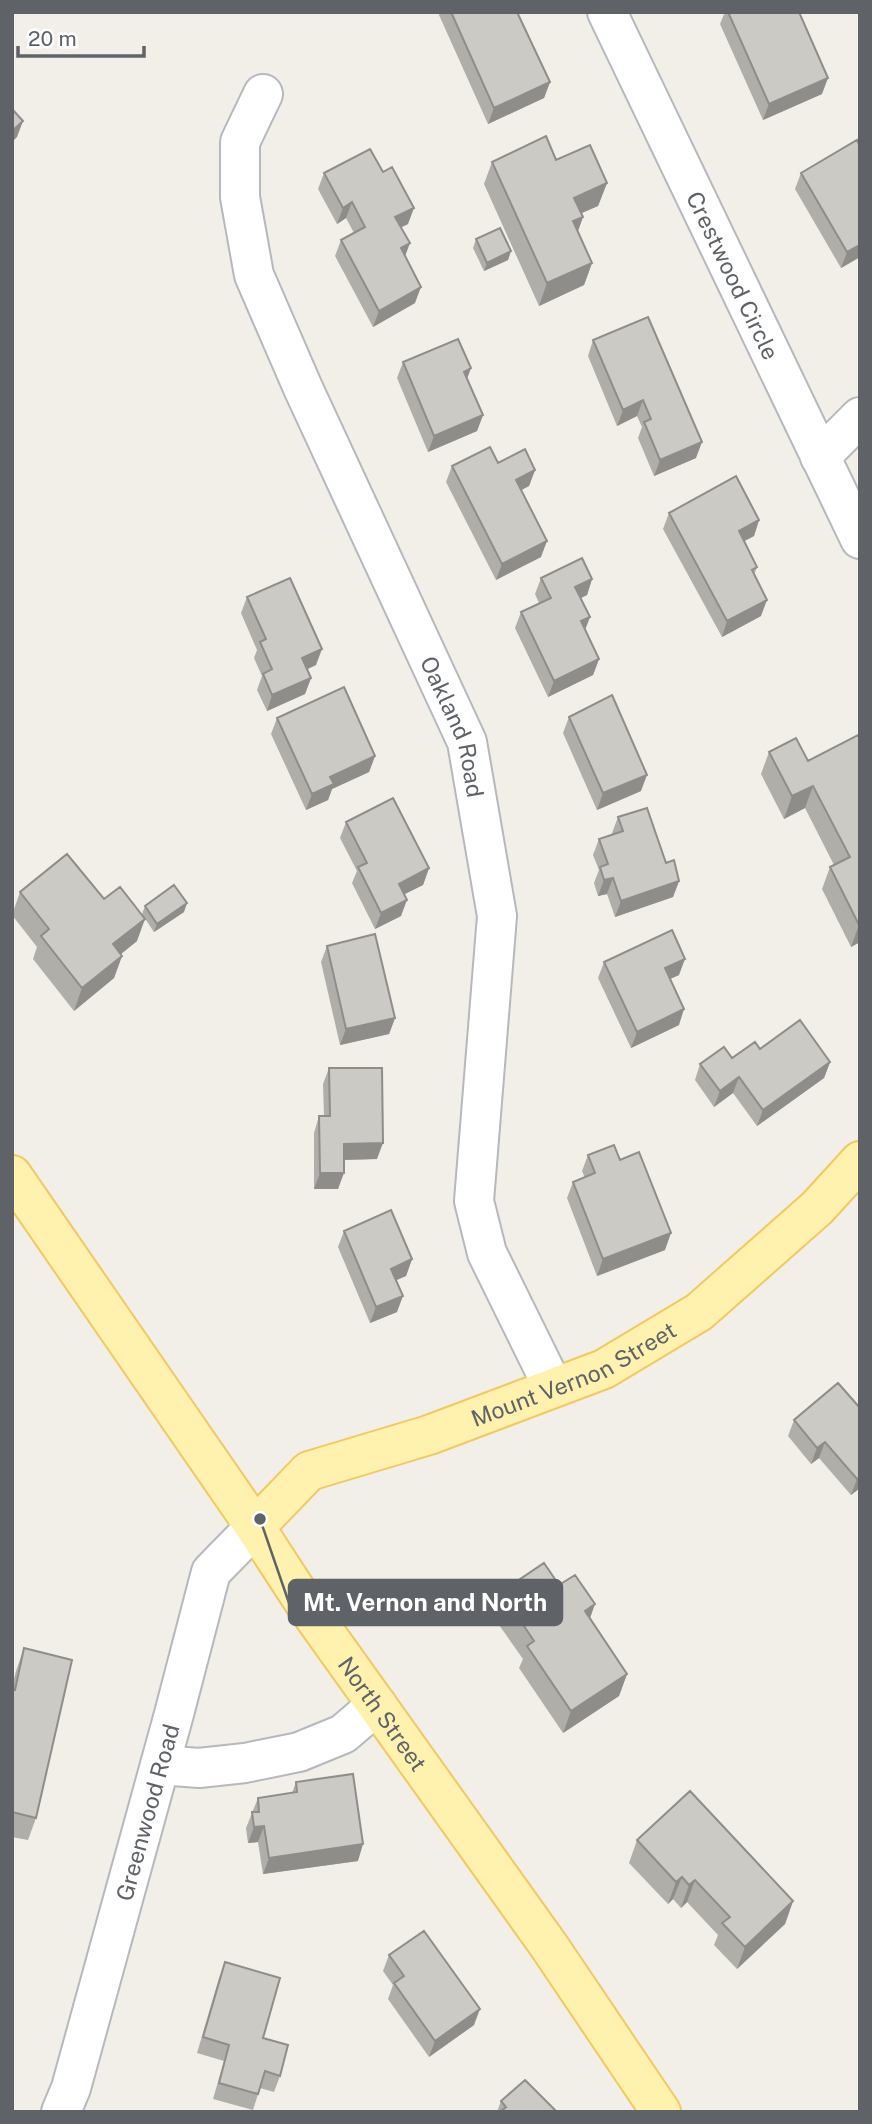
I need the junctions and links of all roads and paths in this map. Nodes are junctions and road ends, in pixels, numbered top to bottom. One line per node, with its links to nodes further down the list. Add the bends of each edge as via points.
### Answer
1 (607, 12): 4 (street, Crestwood Circle)
2 (263, 94): 8 (street, Oakland Road, via 240,142 240,197 254,275 467,742 497,916 474,1200 487,1253)
3 (860, 417): 4 (street)
4 (820, 457): 5 (street, Crestwood Circle)
5 (860, 539)
6 (860, 1161): 8 (main road, Mount Vernon Street, via 817,1208 699,1312 604,1369)
7 (12, 1175): 9 (main road, North Street)
8 (554, 1387): 9 (main road, Mount Vernon Street, via 429,1434 309,1471)
9 (255, 1527): 10 (main road, North Street); 11 (street, Greenwood Road, via 211,1572)
10 (377, 1705): 11 (street, via 343,1734 299,1752 199,1768); 13 (main road, North Street)
11 (160, 1765): 12 (street, Greenwood Road)
12 (61, 2112)
13 (661, 2112)

